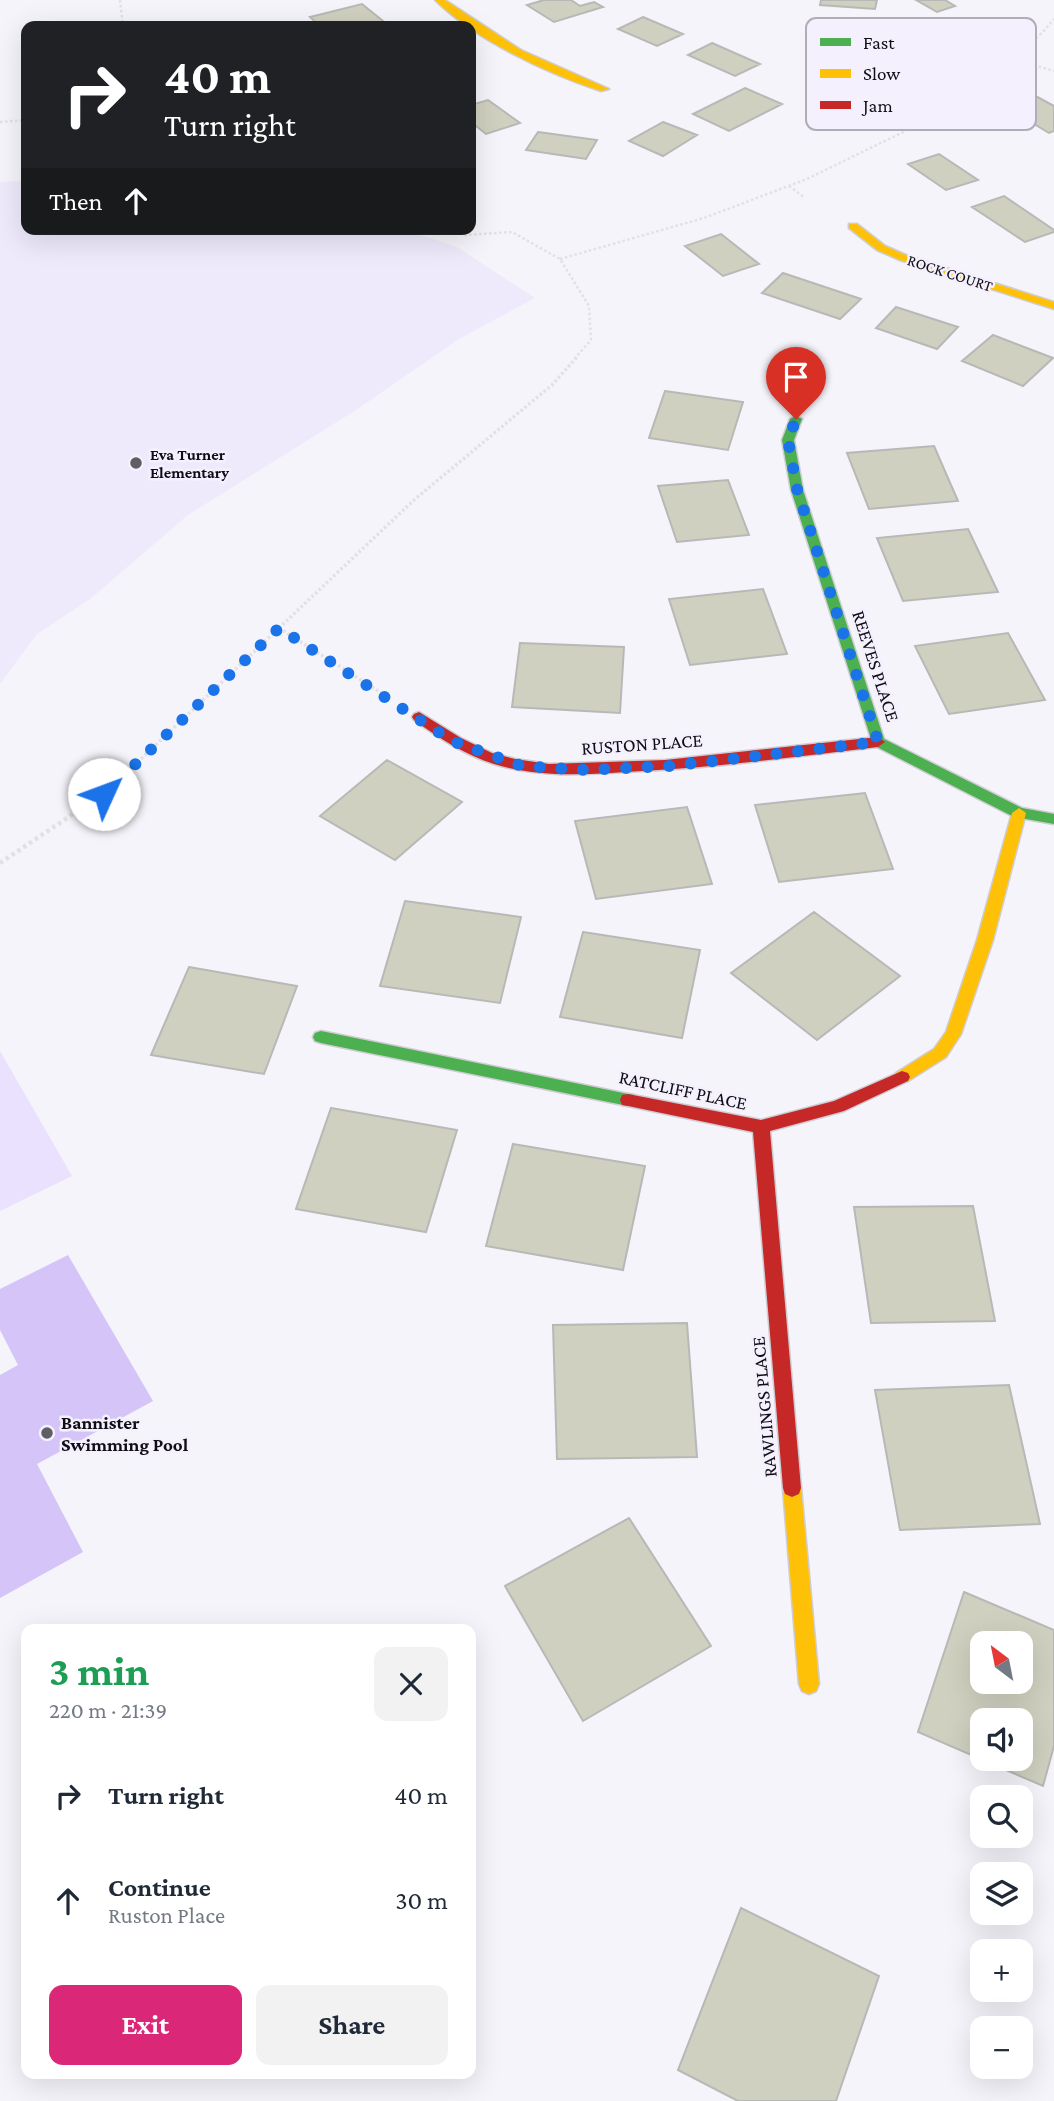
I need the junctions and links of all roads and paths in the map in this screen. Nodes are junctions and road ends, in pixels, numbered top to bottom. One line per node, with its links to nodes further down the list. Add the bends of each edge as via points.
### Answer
1 (120, 0): 4 (path)
2 (439, 0): 5 (street)
3 (1054, 19): 7 (path)
4 (122, 21)
5 (468, 21)
6 (476, 27): 10 (street, via 515,55 564,78)
7 (1036, 35)
8 (1036, 66): 9 (path)
9 (1054, 71)
10 (604, 89)
11 (21, 120): 12 (path)
12 (0, 122)
13 (907, 130): 14 (path)
14 (789, 186): 15 (path); 18 (path, via 704,218)
15 (805, 198)
16 (853, 226): 19 (street, ROCK COURT, via 904,258)
17 (476, 234): 18 (path, via 512,232)
18 (560, 259): 21 (path, via 589,306 591,341 552,385 414,500)
19 (1054, 306)
20 (796, 419): 23 (street, REEVES PLACE, via 788,440 797,489)
21 (279, 628): 22 (path); 26 (path, via 104,794)
22 (419, 718): 23 (street, RUSTON PLACE, via 471,749 549,769 670,766)
23 (878, 742): 24 (street, REEVES PLACE)
24 (1019, 813): 25 (street, REEVES PLACE); 28 (street, RATCLIFF PLACE, via 965,1006 940,1053 881,1089)
25 (1054, 819)
26 (0, 863)
27 (321, 1037): 28 (street, RATCLIFF PLACE)
28 (761, 1127): 29 (street, RAWLINGS PLACE)
29 (809, 1684)

